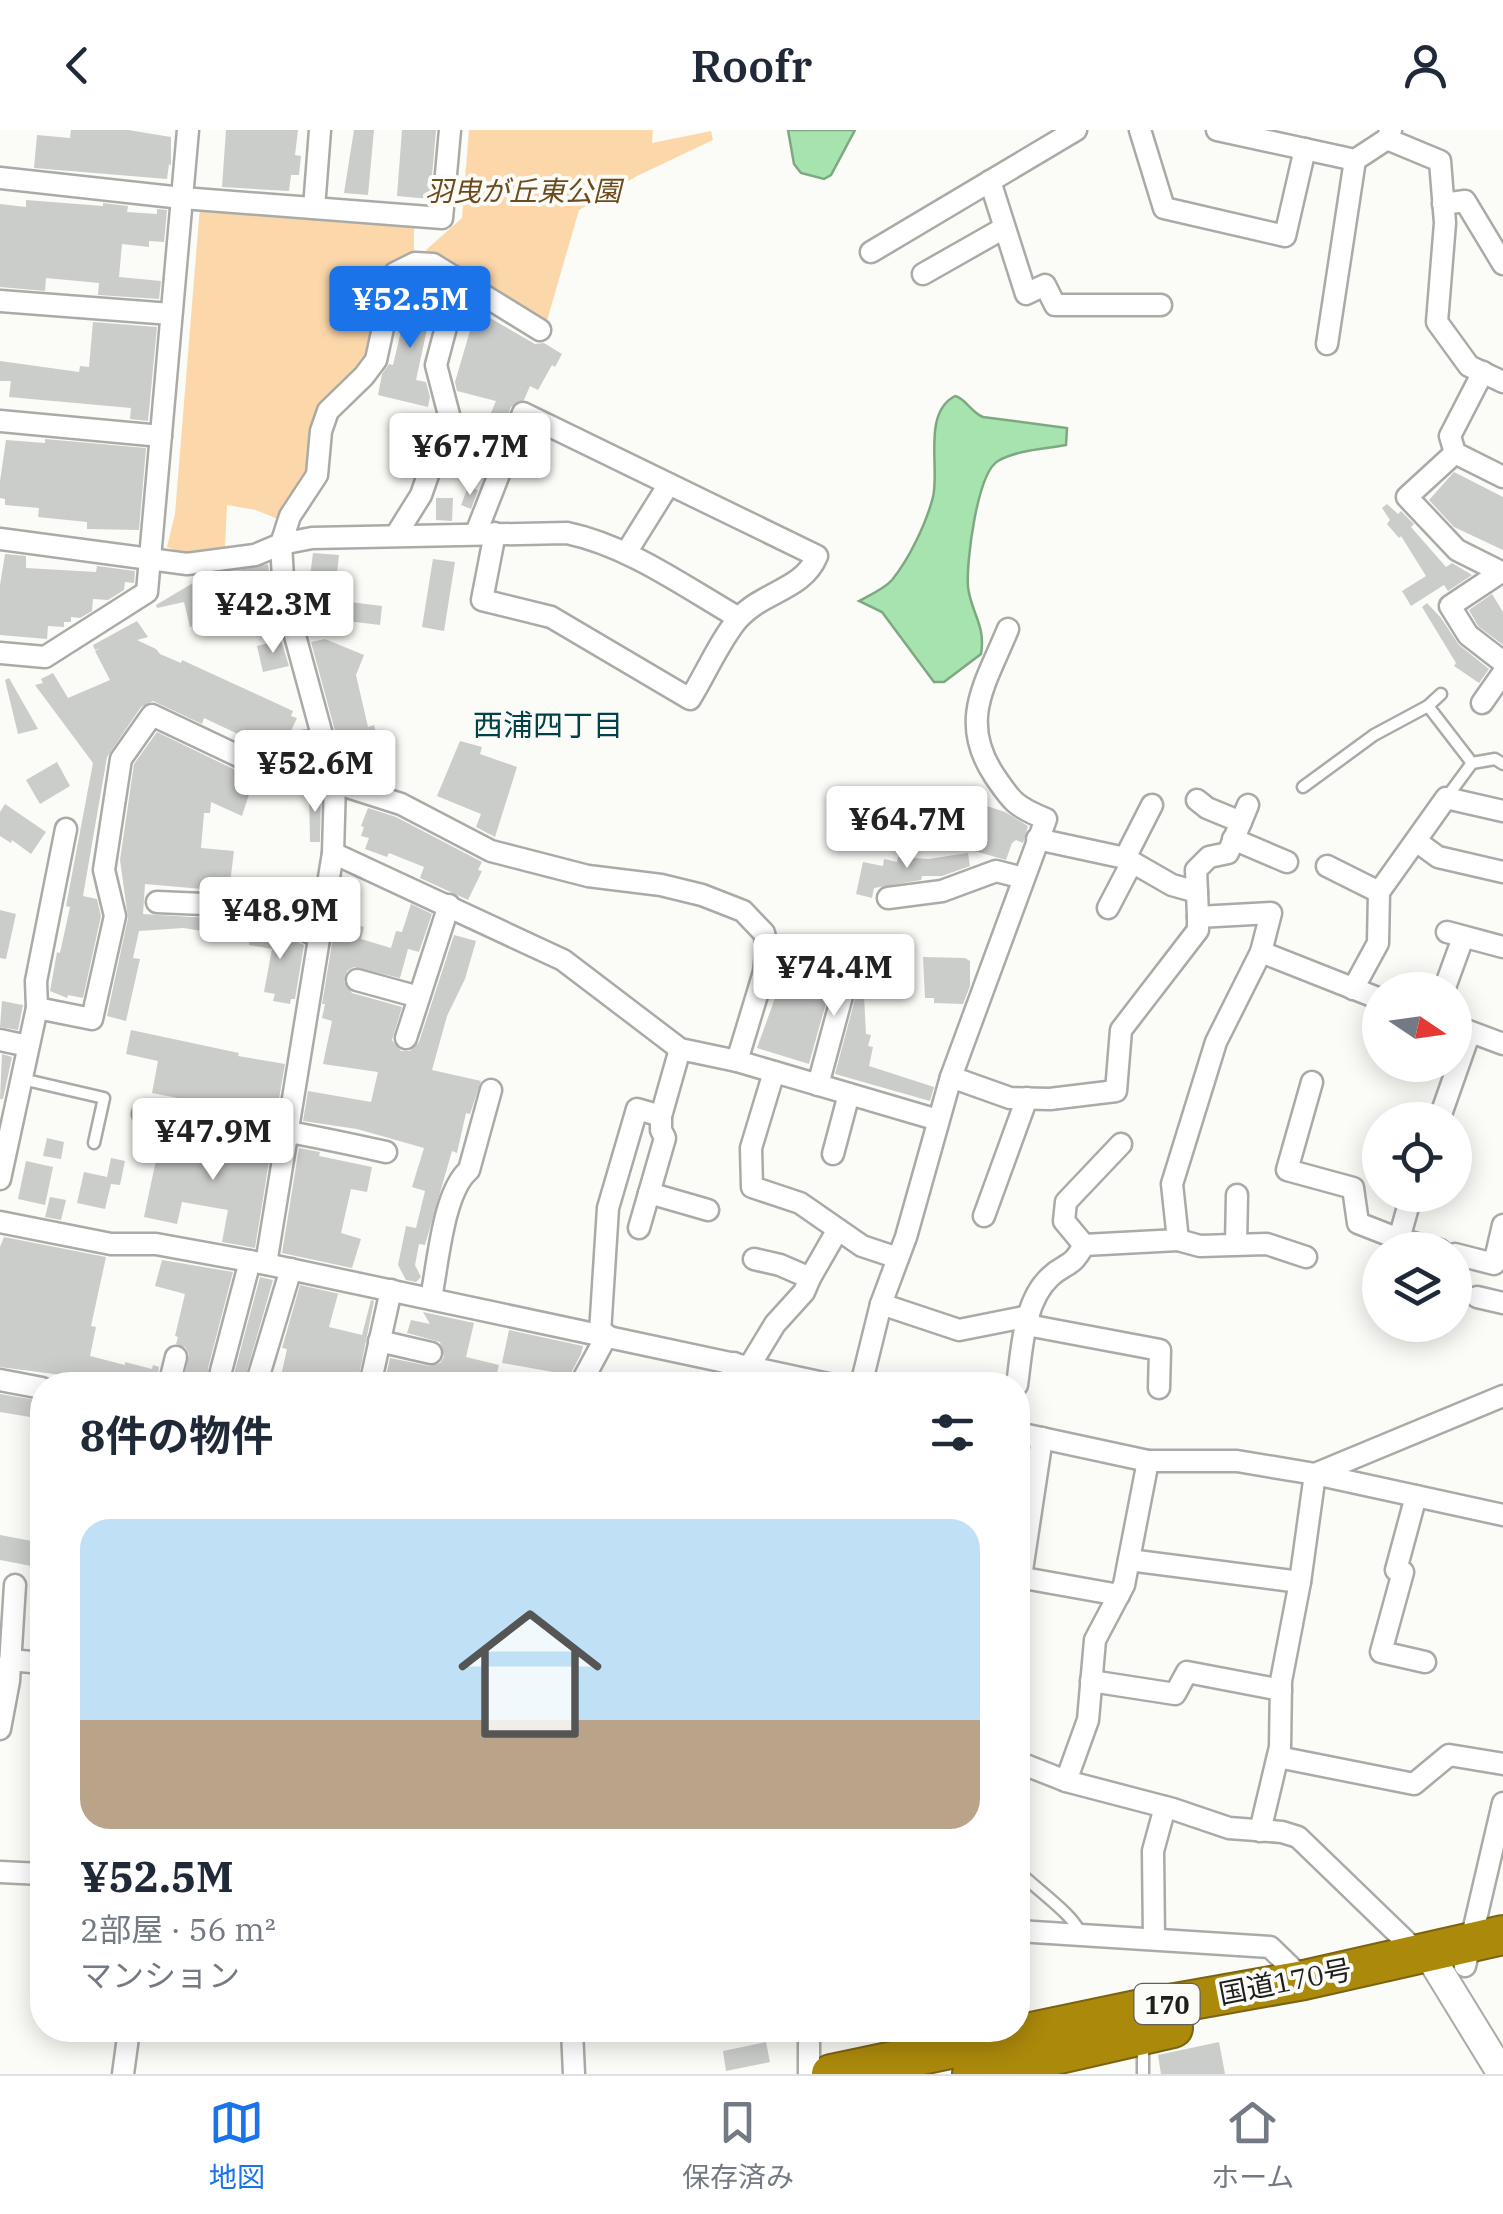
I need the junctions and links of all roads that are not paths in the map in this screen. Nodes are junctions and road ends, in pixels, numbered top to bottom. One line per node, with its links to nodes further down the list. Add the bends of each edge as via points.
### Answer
1 (188, 130): 12 (street)
2 (320, 130): 14 (street)
3 (450, 130): 14 (street, via 442,218)
4 (1076, 130): 11 (street)
5 (1140, 130): 8 (street, via 1164,208 1284,236)
6 (1218, 130): 8 (street)
7 (1389, 134): 9 (street); 13 (street, via 1440,161)
8 (1305, 149): 9 (street)
9 (1355, 160): 24 (street)
10 (0, 178): 12 (street)
11 (990, 181): 15 (street); 16 (street)
12 (182, 198): 14 (street); 22 (street)
13 (1443, 204): 17 (street, via 1465,201); 25 (street, via 1437,322 1470,366)
14 (314, 208)
15 (1004, 228): 18 (street); 21 (street, via 1026,294 1045,285 1055,305)
16 (871, 252)
17 (1503, 264)
18 (923, 274)
19 (459, 278): 23 (street); 33 (street, via 436,365 449,415 422,495); 35 (street, via 433,264 395,272 376,360 328,410 317,474)
20 (0, 302): 22 (street)
21 (1162, 305)
22 (171, 314): 28 (street)
23 (540, 330)
24 (1326, 344)
25 (1483, 372): 26 (street); 29 (street, via 1450,436)
26 (1503, 382)
27 (0, 421): 28 (street)
28 (161, 436): 37 (street)
29 (1456, 453): 30 (street); 38 (street, via 1408,496 1457,550)
30 (1503, 477)
31 (668, 484): 32 (street, via 524,413); 36 (street); 39 (street, via 816,556 810,574)
32 (486, 533): 33 (street); 36 (street, via 567,533); 39 (street, via 482,600 551,617 690,699)
33 (396, 536): 35 (street)
34 (0, 539): 37 (street)
35 (281, 544): 37 (street, via 255,555 188,564); 47 (street, via 284,595)
36 (626, 554): 39 (street)
37 (150, 557): 41 (street, via 147,592 45,657)
38 (1502, 572): 42 (street, via 1450,606 1468,635)
39 (738, 618)
40 (1008, 628): 58 (street, via 975,711 975,730 979,750 1018,808 1046,819)
41 (0, 653)
42 (1503, 662)
43 (1503, 673): 45 (street)
44 (1441, 694): 46 (lane)
45 (1482, 702)
46 (1428, 706): 48 (lane); 51 (lane, via 1374,735)
47 (322, 740): 50 (street); 82 (street, via 297,743 268,770 152,715 121,758 104,870 115,916 92,1019)
48 (1472, 763): 49 (lane, via 1495,758); 52 (lane)
49 (1503, 764)
50 (335, 783): 60 (street); 89 (street, via 400,804 491,851 588,876 702,894 743,912 764,933 766,945)
51 (1303, 787)
52 (1446, 798): 55 (street); 59 (street)
53 (1197, 800): 56 (street)
54 (1152, 805): 61 (street)
55 (1503, 811)
56 (1241, 822): 62 (street); 66 (street, via 1228,853 1209,857 1196,870)
57 (66, 828): 82 (street)
58 (1037, 839): 61 (street); 65 (street)
59 (1416, 841): 64 (street, via 1438,857); 67 (street)
60 (333, 853): 70 (street); 73 (street)
61 (1128, 861): 66 (street); 71 (street)
62 (1287, 862)
63 (1327, 866): 67 (street)
64 (1503, 872)
65 (1023, 878): 68 (street, via 996,871 942,892); 91 (street)
66 (1197, 892): 72 (street)
67 (1379, 892): 78 (street, via 1378,943)
68 (888, 898)
69 (157, 902): 73 (street, via 250,906)
70 (448, 905): 81 (street); 88 (street, via 563,960)
71 (1108, 908)
72 (1198, 917): 75 (street, via 1271,913); 97 (street, via 1198,930 1121,1030 1116,1091)
73 (320, 938): 101 (street)
74 (1503, 947): 76 (street, via 1453,939)
75 (1261, 952): 78 (street); 116 (street, via 1216,1042 1172,1184)
76 (1447, 972)
77 (357, 980): 81 (street)
78 (1353, 989): 79 (street)
79 (1362, 992)
80 (842, 996): 94 (street)
81 (419, 997): 84 (street)
82 (36, 1008): 87 (street)
83 (1472, 1032): 86 (street)
84 (406, 1038)
85 (0, 1040): 87 (street)
86 (1503, 1044)
87 (28, 1046): 92 (street)
88 (680, 1049): 89 (street); 99 (street)
89 (737, 1060): 90 (street)
90 (774, 1072): 94 (street); 114 (street, via 751,1148 752,1187 800,1203)
91 (950, 1078): 97 (street); 100 (street)
92 (22, 1079): 102 (lane, via 104,1098); 106 (street)
93 (1312, 1082): 115 (street, via 1287,1170 1353,1188 1358,1224)
94 (818, 1084): 96 (street)
95 (491, 1090): 128 (street, via 469,1170 452,1196)
96 (849, 1094): 100 (street); 105 (street)
97 (1026, 1098): 110 (street)
98 (142, 1114): 101 (street)
99 (661, 1116): 107 (street, via 665,1138); 132 (street, via 638,1110 618,1166 608,1208)
100 (938, 1120): 120 (street)
101 (287, 1130): 104 (street); 123 (street)
102 (94, 1143)
103 (1121, 1144): 118 (street, via 1066,1202 1064,1221)
104 (386, 1152)
105 (833, 1154)
106 (0, 1179)
107 (650, 1193): 109 (street); 113 (street)
108 (1238, 1195): 117 (street)
109 (708, 1210)
110 (984, 1216)
111 (0, 1222): 123 (street)
112 (1503, 1225): 121 (street, via 1494,1264)
113 (639, 1228)
114 (838, 1231): 120 (street); 125 (street)
115 (1379, 1232)
116 (1178, 1240): 117 (street); 118 (street)
117 (1236, 1244): 119 (street, via 1268,1244)
118 (1084, 1245): 131 (street, via 1074,1264 1050,1277)
119 (1306, 1257)
120 (898, 1258): 130 (street)
121 (1472, 1258)
122 (754, 1259): 125 (street)
123 (258, 1262): 124 (street); 137 (street)
124 (291, 1269): 126 (street); 139 (street)
125 (810, 1278): 136 (street)
126 (390, 1290): 128 (street); 133 (street)
127 (1477, 1296): 129 (street)
128 (431, 1298): 132 (street)
129 (1503, 1303)
130 (881, 1304): 131 (street, via 958,1330); 144 (street)
131 (1028, 1320): 145 (street); 148 (street, via 1160,1350)
132 (604, 1334): 136 (street); 141 (street)
133 (380, 1341): 134 (street); 140 (street)
134 (431, 1353)
135 (176, 1357): 138 (street)
136 (742, 1365): 142 (street); 143 (street)
137 (221, 1371)
138 (172, 1372)
139 (260, 1372)
140 (373, 1372)
141 (586, 1372)
142 (737, 1372)
143 (774, 1372)
144 (864, 1372)
145 (1019, 1372)
146 (0, 1380): 147 (street)
147 (30, 1386)
148 (1159, 1388)
149 (1503, 1396): 153 (street)
150 (1030, 1436): 151 (street)
151 (1042, 1438): 152 (street); 155 (street)
152 (1148, 1462): 153 (street, via 1237,1461); 157 (street)
153 (1314, 1474): 154 (street); 159 (street)
154 (1416, 1496): 156 (street); 164 (street, via 1381,1652)
155 (1030, 1511)
156 (1503, 1515)
157 (1129, 1560): 159 (street); 161 (street)
158 (1030, 1579): 161 (street)
159 (1300, 1582): 166 (street)
160 (16, 1585): 162 (street)
161 (1119, 1596): 165 (street, via 1095,1640)
162 (10, 1660): 163 (street); 167 (street)
163 (30, 1662)
164 (1425, 1662)
165 (1092, 1681): 166 (street, via 1175,1694 1187,1672); 171 (street, via 1088,1720)
166 (1281, 1690): 168 (street)
167 (0, 1729)
168 (1278, 1757): 169 (street, via 1414,1784 1448,1755); 174 (street)
169 (1503, 1764)
170 (1030, 1767): 171 (street)
171 (1066, 1781): 173 (street)
172 (1503, 1803): 181 (street)
173 (1165, 1807): 174 (street); 180 (street, via 1153,1851)
174 (1260, 1831): 181 (street, via 1298,1837)
175 (0, 1872): 176 (street)
176 (30, 1873)
177 (1030, 1884): 179 (lane, via 1070,1916)
178 (1030, 1932): 179 (street)
179 (1080, 1934): 180 (street)
180 (1154, 1939): 182 (street, via 1270,1947)
181 (1460, 1954): 182 (highway, 国道170号 / 170); 184 (highway, 国道170号 / 170); 195 (street)
182 (1304, 1980): 183 (highway, 国道170号 / 170)
183 (1030, 2032)
184 (1143, 2035): 193 (highway, 国道170号 / 170); 194 (lane)
185 (127, 2042): 189 (street)
186 (573, 2042): 190 (street)
187 (809, 2042): 191 (street)
188 (984, 2042): 192 (highway, 国道170号 / 170)
189 (122, 2074)
190 (574, 2074)
191 (809, 2074)
192 (831, 2074)
193 (972, 2074)
194 (1143, 2074)
195 (1502, 2074)

